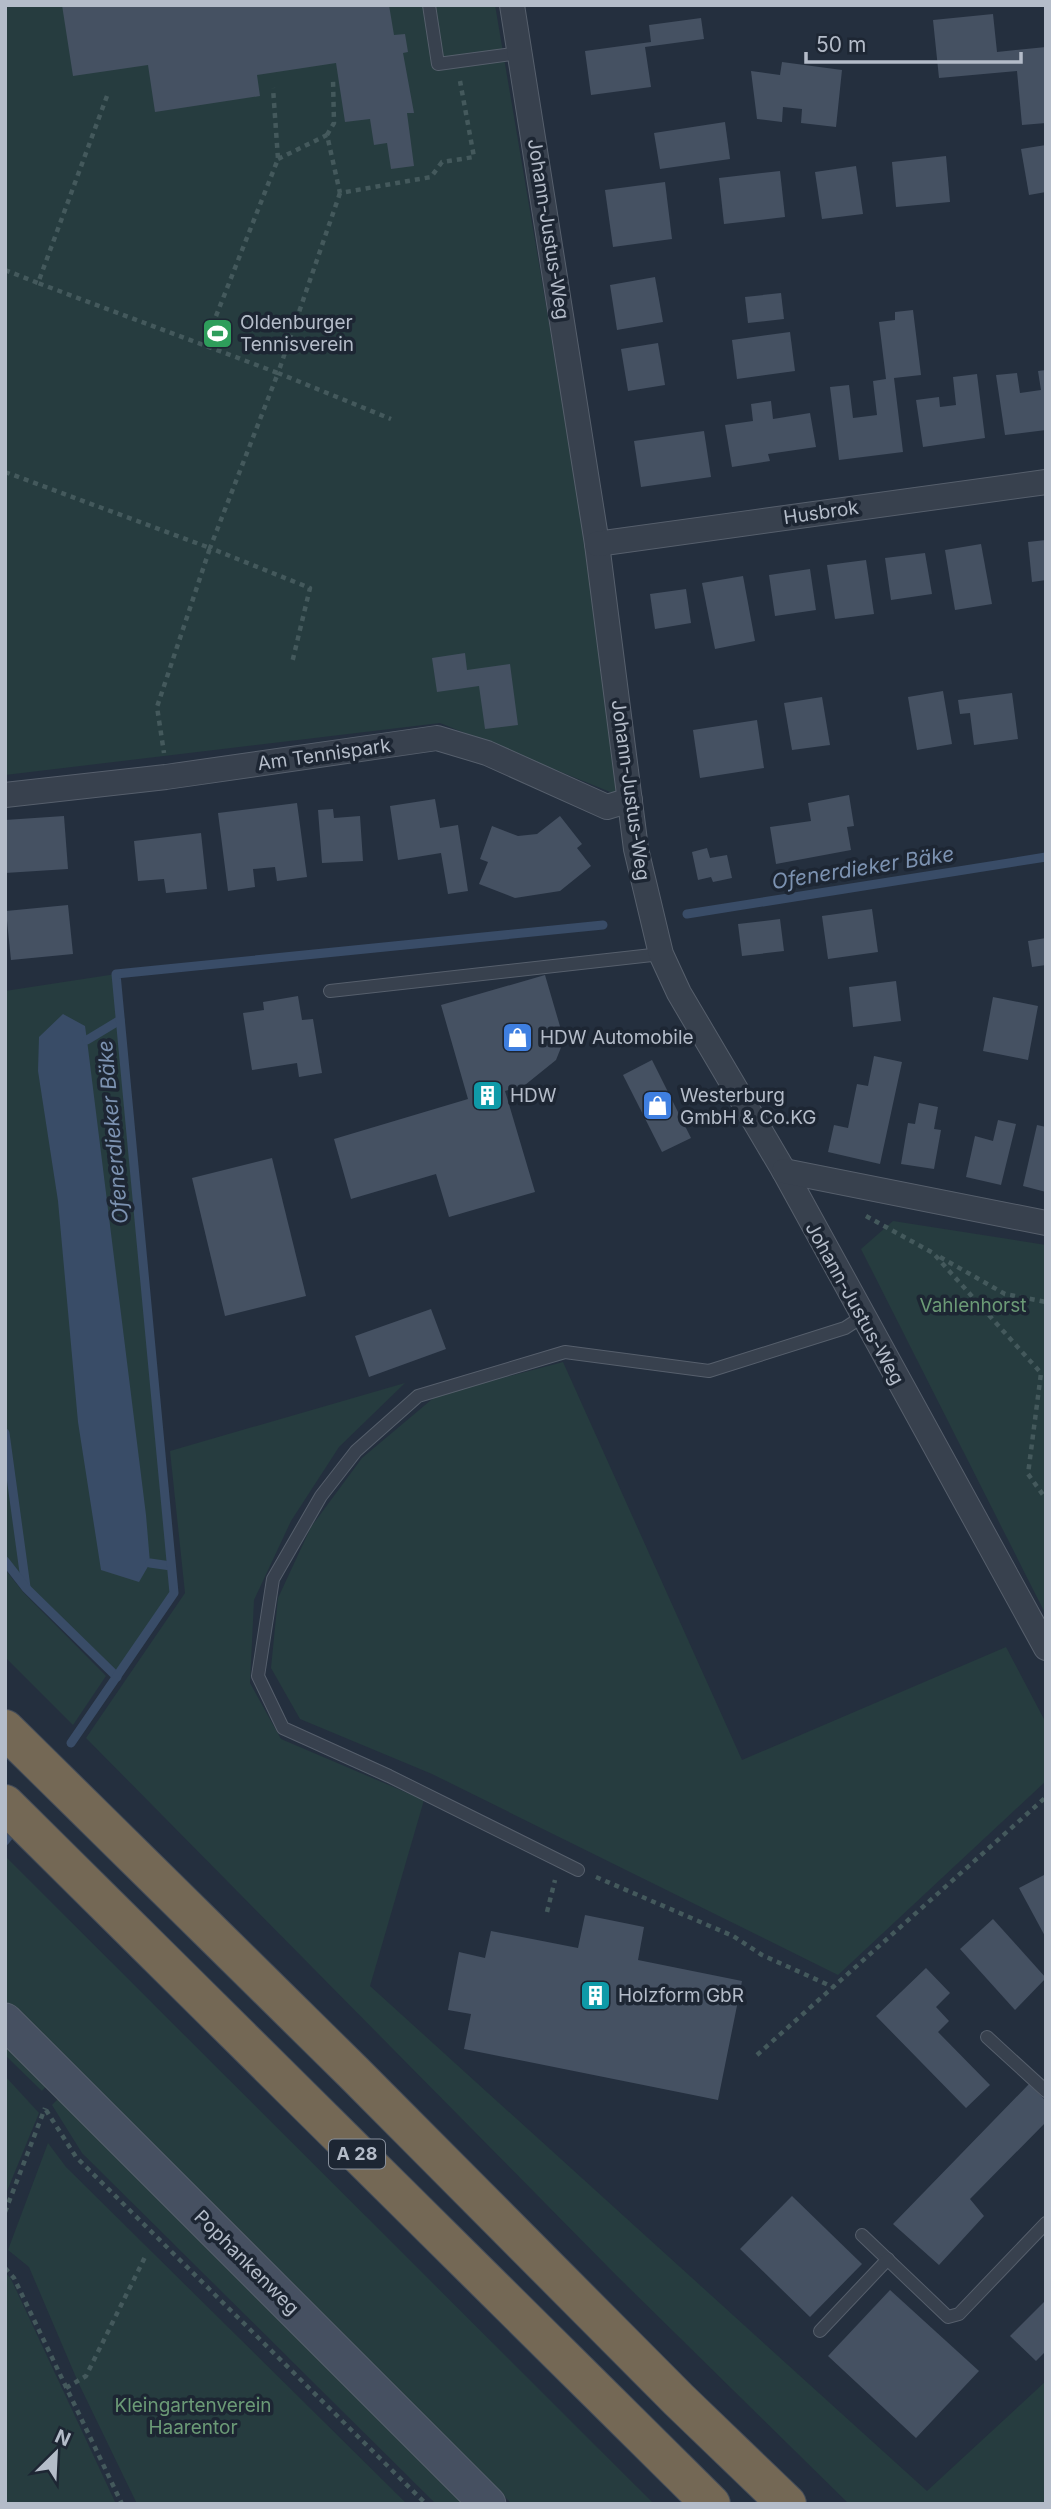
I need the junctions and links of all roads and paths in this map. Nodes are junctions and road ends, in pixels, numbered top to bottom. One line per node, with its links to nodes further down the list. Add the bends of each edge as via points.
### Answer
1 (429, 5): 4 (lane)
2 (512, 5): 3 (street, Johann-Justus-Weg)
3 (519, 53): 4 (lane); 18 (street, Johann-Justus-Weg)
4 (438, 64): 10 (path, via 462,83 474,158 442,162 431,177)
5 (333, 79): 8 (path, via 334,122)
6 (273, 88): 9 (path)
7 (107, 96): 12 (path)
8 (327, 135): 9 (path); 10 (path)
9 (278, 159): 13 (path)
10 (340, 193): 14 (path)
11 (5, 270): 12 (path)
12 (38, 283): 13 (path)
13 (205, 344): 14 (path)
14 (278, 373): 15 (path); 19 (path)
15 (391, 419)
16 (5, 472): 19 (path)
17 (1046, 482): 18 (street, Husbrok)
18 (597, 544): 23 (street, Johann-Justus-Weg)
19 (210, 548): 20 (path, via 310,588); 21 (path, via 157,707)
20 (292, 663)
21 (166, 777): 22 (street, Am Tennispark); 23 (street, Am Tennispark, via 436,738 487,753 607,807)
22 (5, 795)
23 (630, 800): 24 (street, Johann-Justus-Weg, via 636,849)
24 (661, 954): 25 (lane); 26 (street, Johann-Justus-Weg, via 679,993)
25 (330, 991)
26 (784, 1171): 28 (street); 31 (street, Johann-Justus-Weg)
27 (864, 1215): 29 (path)
28 (1046, 1223)
29 (933, 1253): 30 (path, via 1005,1294); 32 (path, via 1041,1373 1028,1474)
30 (1046, 1302)
31 (862, 1317): 33 (street, Johann-Justus-Weg); 37 (lane, via 845,1328 709,1371 565,1352 418,1396 356,1451 321,1496 273,1578 258,1676 284,1728)
32 (1046, 1499)
33 (1046, 1648)
34 (5, 1729): 58 (highway, A 28)
35 (1046, 1797): 39 (path)
36 (5, 1804): 57 (highway, A 28)
37 (578, 1870): 38 (path, via 557,1870); 39 (path, via 733,1936 762,1955)
38 (547, 1912)
39 (833, 1987): 42 (path)
40 (5, 2021): 43 (street, Pophankenweg)
41 (987, 2037): 44 (lane)
42 (757, 2055)
43 (52, 2090): 45 (path); 45 (path); 56 (street, Pophankenweg)
44 (1046, 2091)
45 (45, 2108): 46 (path); 55 (path, via 76,2157)
46 (5, 2212)
47 (1046, 2223): 50 (lane, via 959,2314 948,2317)
48 (862, 2235): 50 (lane)
49 (146, 2255): 53 (path, via 86,2376)
50 (888, 2259): 52 (lane)
51 (5, 2268): 53 (path)
52 (820, 2331)
53 (66, 2388): 54 (path)
54 (122, 2504)
55 (426, 2504)
56 (488, 2504)
57 (711, 2504)
58 (788, 2504)

